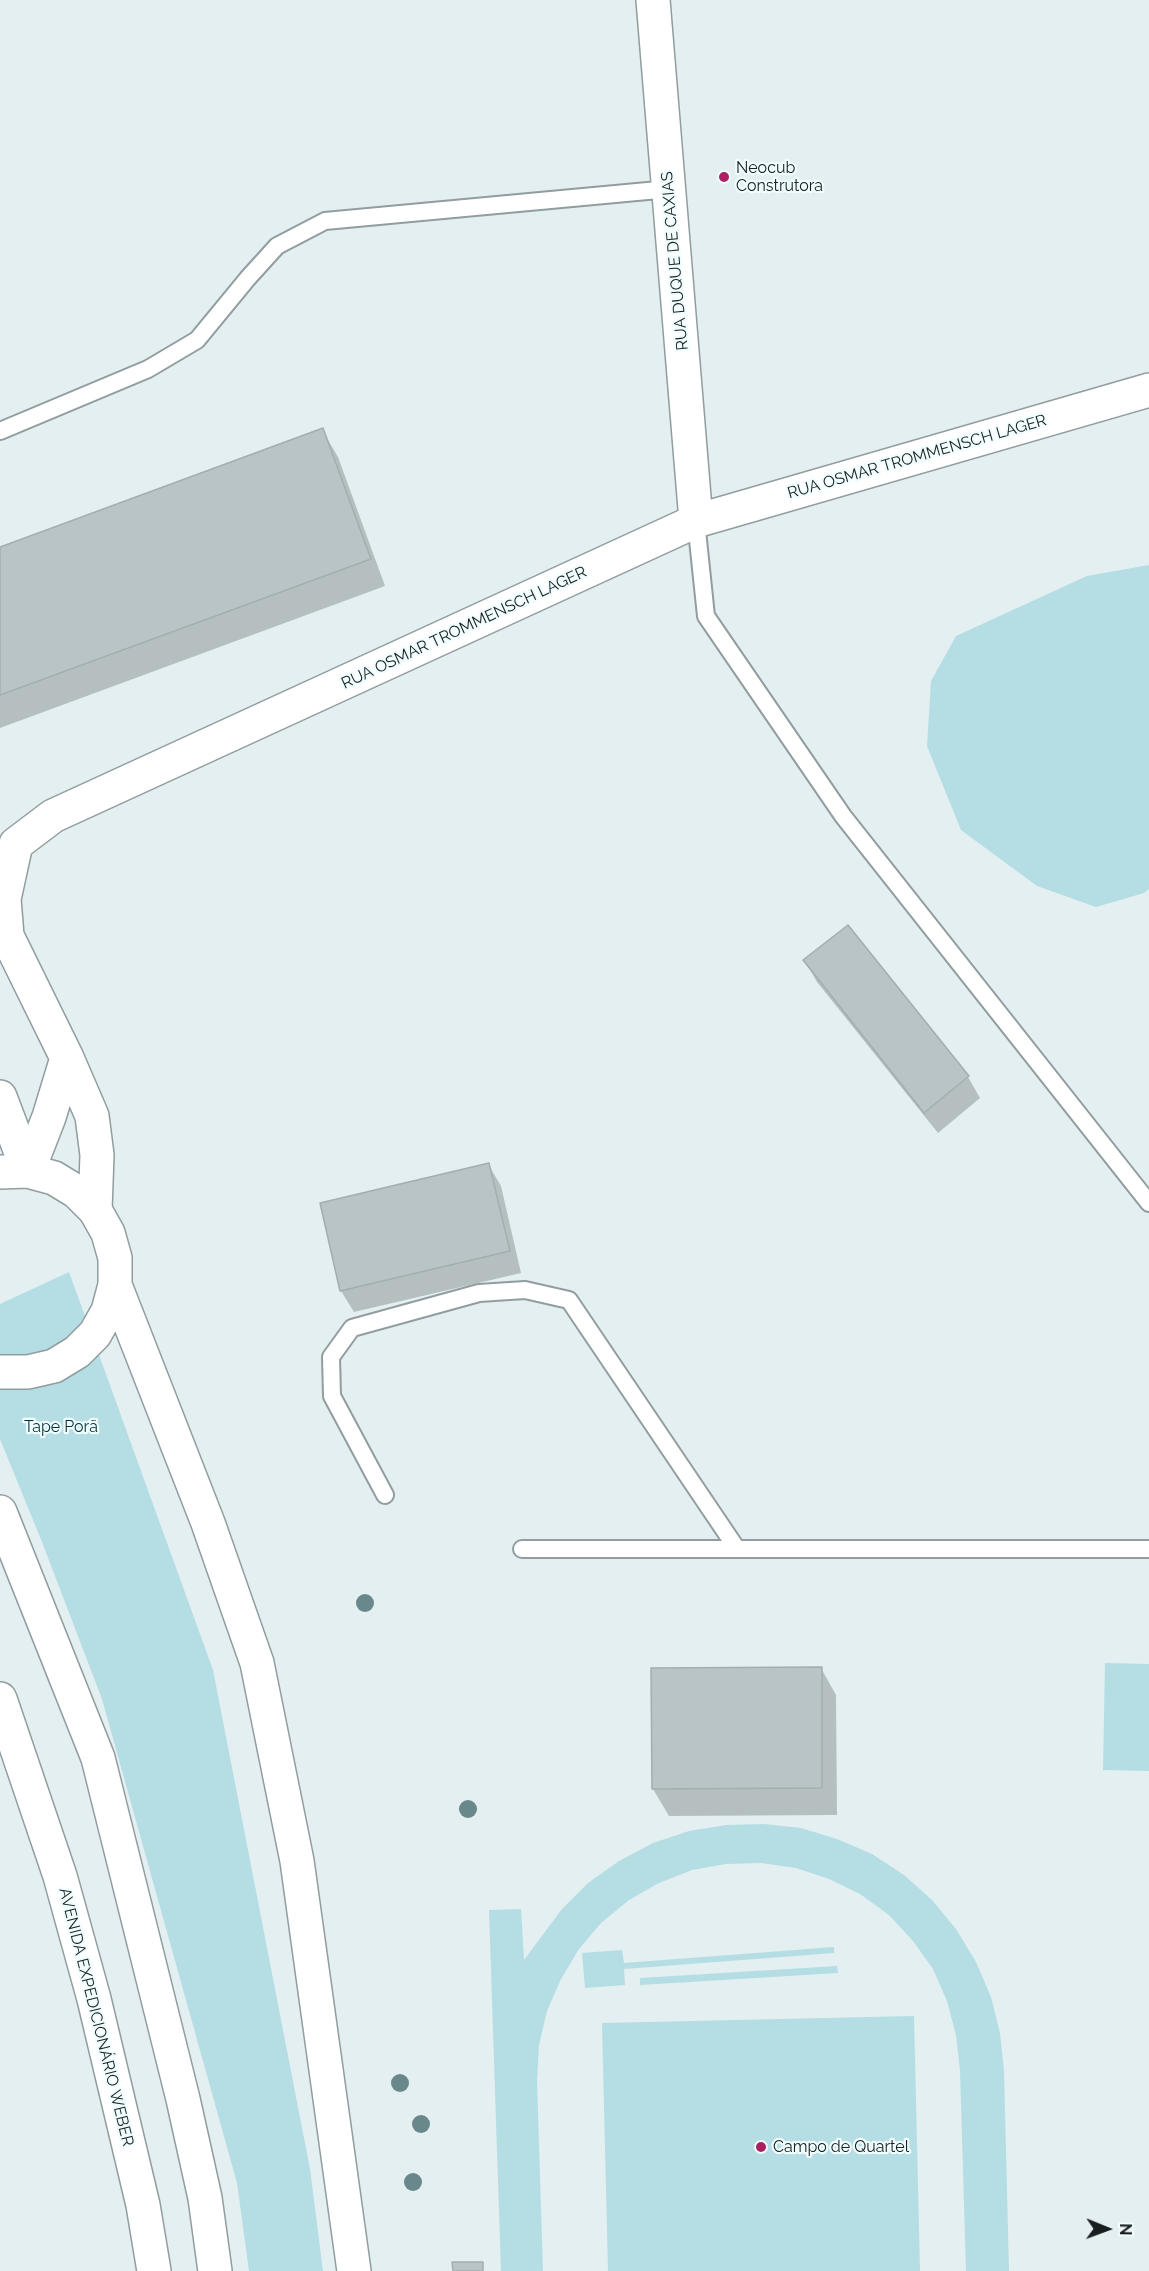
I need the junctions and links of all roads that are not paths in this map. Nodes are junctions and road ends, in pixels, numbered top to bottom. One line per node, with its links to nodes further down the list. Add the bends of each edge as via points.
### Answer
1 (653, 0): 2 (main road, RUA DUQUE DE CAXIAS)
2 (669, 189): 4 (lane, via 326,221 277,246 197,340 148,369); 5 (main road, RUA DUQUE DE CAXIAS)
3 (1149, 390): 5 (main road, RUA OSMAR TROMMENSCH LAGER)
4 (0, 431)
5 (696, 521): 6 (main road, RUA OSMAR TROMMENSCH LAGER, via 52,816 16,844 4,899 7,936); 9 (lane, via 706,616 843,816)
6 (67, 1058): 8 (main road, via 49,1117); 10 (main road, RUA OSMAR TROMMENSCH LAGER, via 92,1116 97,1155)
7 (0, 1097): 8 (main road)
8 (14, 1172): 10 (main road, via 54,1178 77,1192)
9 (1149, 1203)
10 (95, 1210): 11 (main road, via 116,1258)
11 (115, 1285): 12 (main road, via 100,1326 77,1352 54,1366 28,1372); 21 (main road, via 208,1523 257,1663 297,1860)
12 (0, 1372)
13 (385, 1495): 16 (lane, via 333,1396 331,1357 352,1328 479,1293 525,1290 569,1300)
14 (0, 1512): 20 (main road, via 98,1758 183,2098 205,2198)
15 (522, 1549): 16 (lane)
16 (737, 1549): 17 (lane)
17 (1149, 1549)
18 (0, 1699): 19 (main road, AVENIDA EXPEDICIONÁRIO WEBER, via 60,1876 94,1999 143,2205)
19 (154, 2271)
20 (215, 2271)
21 (354, 2271)

